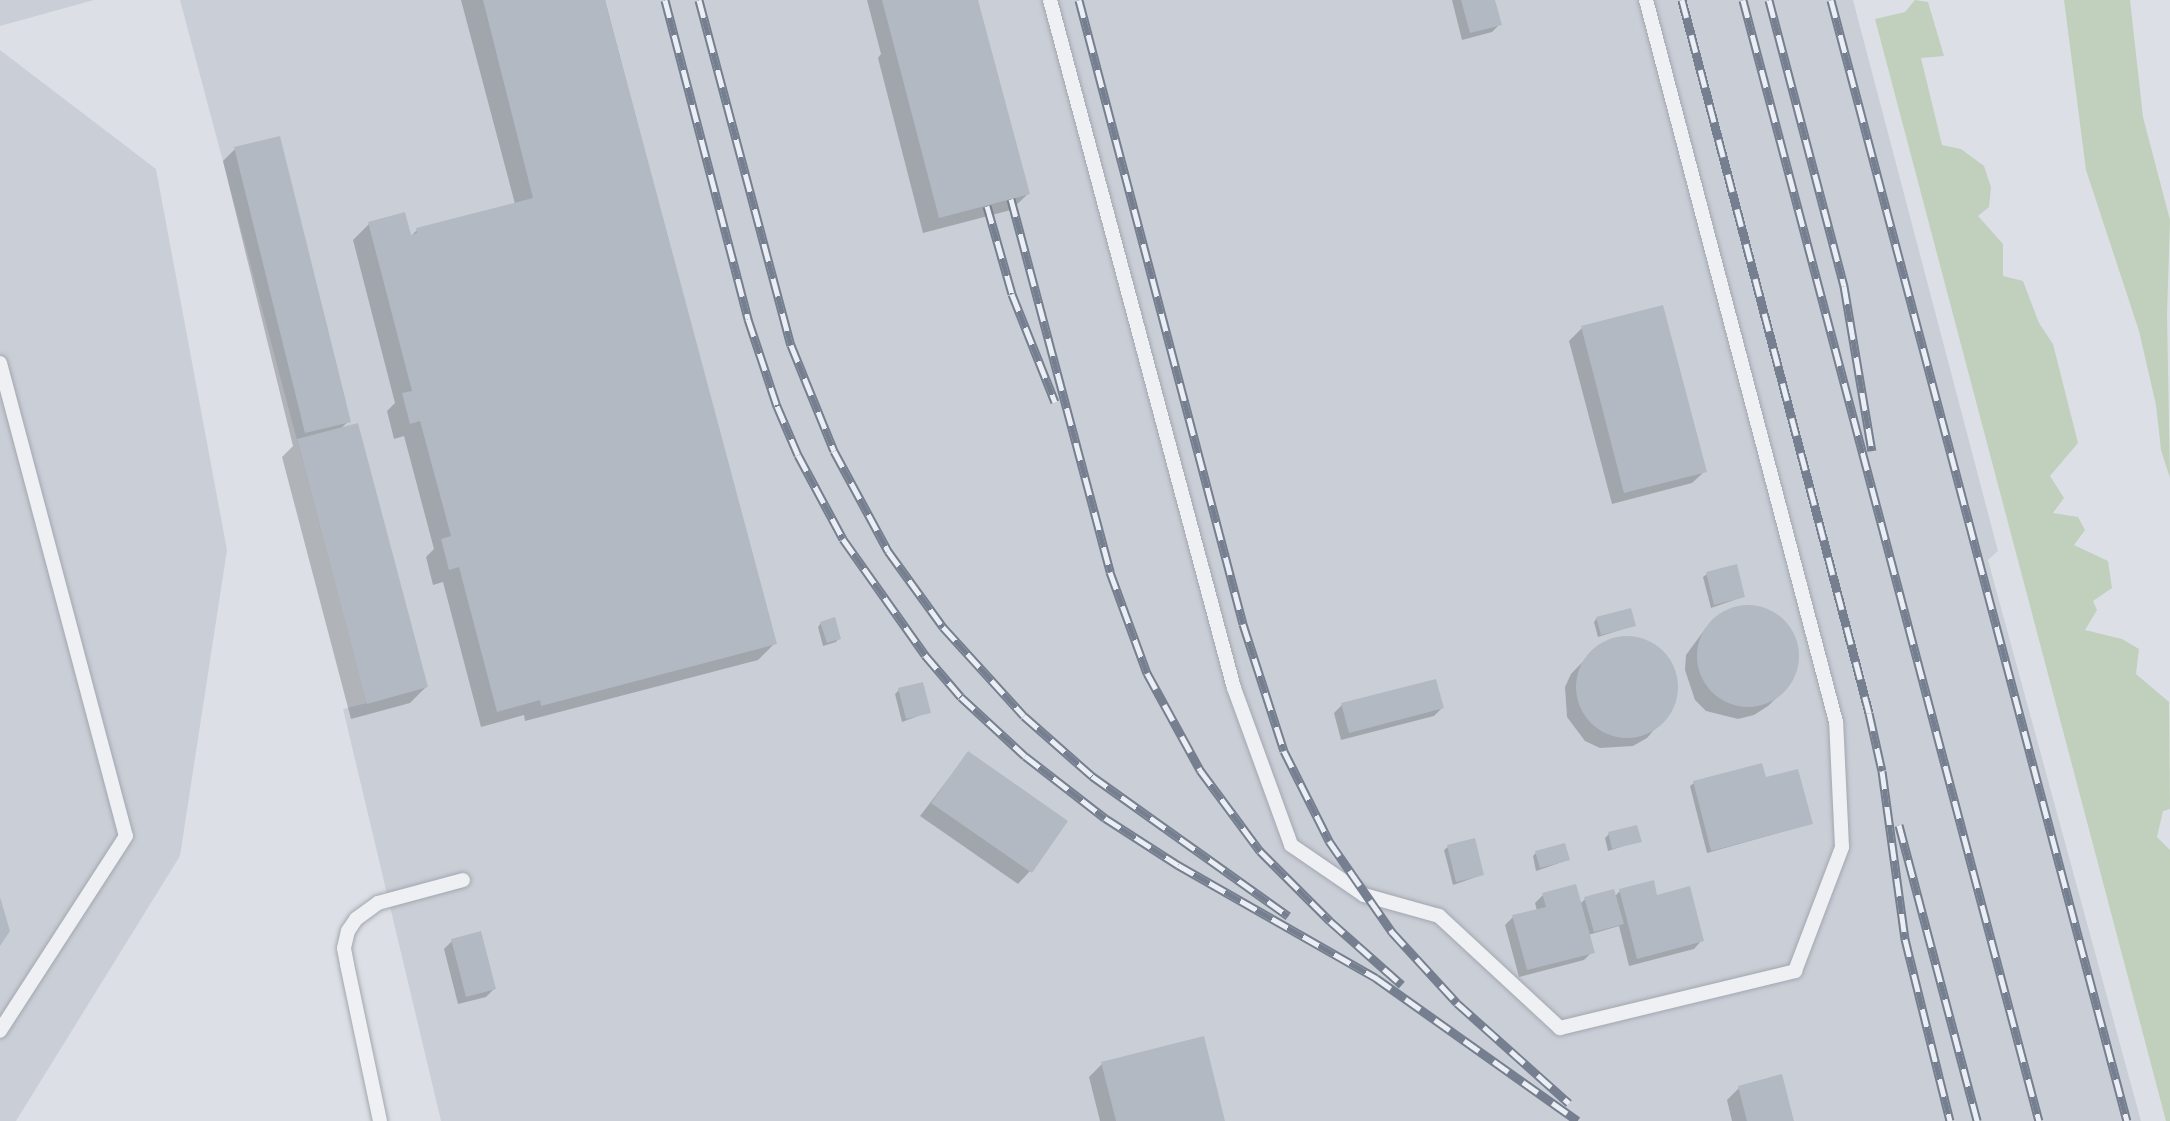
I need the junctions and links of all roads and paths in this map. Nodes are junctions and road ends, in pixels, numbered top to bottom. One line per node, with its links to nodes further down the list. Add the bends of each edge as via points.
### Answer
1 (1050, 0): 2 (lane, via 1234,688 1291,845 1364,895 1439,916 1560,1028 1795,971 1842,847 1836,722)
2 (1646, 0)
3 (0, 363): 5 (lane, via 126,836)
4 (463, 880): 6 (lane, via 378,903 348,931 344,948)
5 (0, 1031)
6 (380, 1121)

